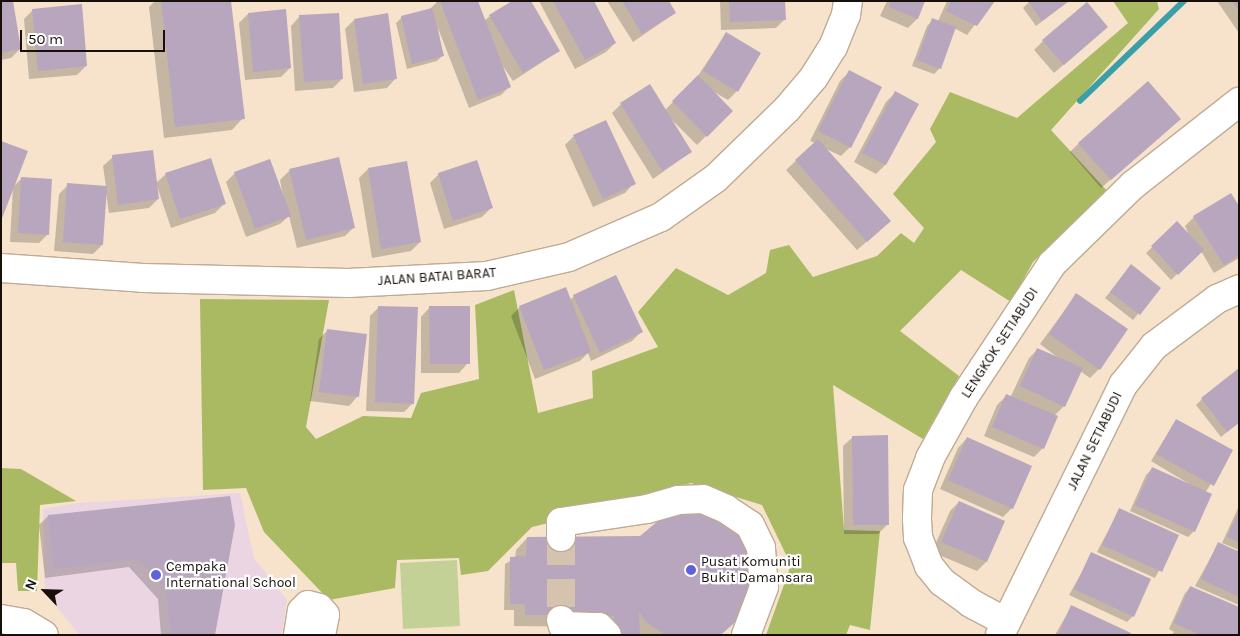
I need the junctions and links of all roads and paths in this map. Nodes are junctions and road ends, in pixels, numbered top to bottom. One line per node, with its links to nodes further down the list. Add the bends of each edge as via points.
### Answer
1 (848, 1): 3 (street, JALAN BATAI BARAT, via 833,47 814,76 780,116 716,178 661,217 569,257 487,276 348,283 143,278)
2 (1239, 102): 8 (street, LENGKOK SETIABUDI, via 1133,185 1052,264 964,397 930,458 918,490 918,538 929,566 942,582)
3 (1, 268)
4 (1239, 289): 8 (street, JALAN SETIABUDI, via 1217,299 1154,346 1123,385)
5 (561, 536): 13 (street, via 562,522 638,511 678,500 703,499 726,509 750,525 762,548 764,586)
6 (1, 619): 9 (street, via 24,623)
7 (561, 620): 12 (street, via 563,626 599,627)
8 (1003, 628)
9 (44, 635)
10 (298, 635): 11 (street, via 302,611 308,605 319,608 325,615)
11 (321, 635)
12 (606, 635)
13 (746, 635)

